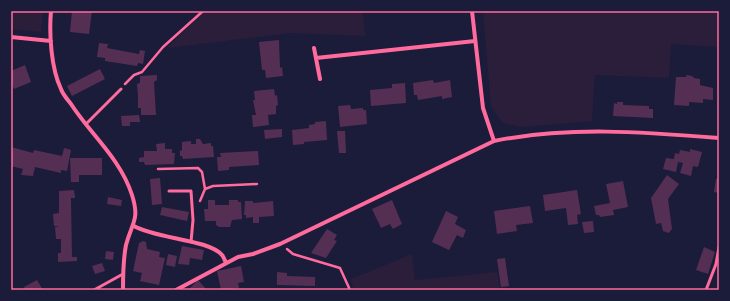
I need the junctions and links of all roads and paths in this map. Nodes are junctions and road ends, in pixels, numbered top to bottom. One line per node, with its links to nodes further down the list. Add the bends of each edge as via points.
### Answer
1 (51, 11): 5 (street)
2 (203, 11): 10 (path, via 163,47 142,72 134,75)
3 (472, 11): 6 (street)
4 (11, 37): 5 (street)
5 (51, 41): 11 (street, via 61,89)
6 (475, 41): 8 (street); 13 (street, via 483,108)
7 (314, 48): 8 (street)
8 (316, 58): 9 (street)
9 (320, 79)
10 (121, 89): 11 (lane)
11 (86, 124): 19 (street, via 107,148 123,173 136,214)
12 (719, 138): 13 (street, via 583,131)
13 (494, 141): 23 (street, via 280,244)
14 (158, 169): 16 (path, via 198,168 202,172)
15 (257, 184): 16 (path, via 214,186)
16 (205, 189): 18 (path)
17 (169, 191): 18 (lane, via 191,191)
18 (193, 220): 20 (lane)
19 (134, 226): 20 (street, via 155,235); 24 (street, via 127,243)
20 (191, 242): 23 (street, via 215,250 222,255)
21 (284, 247): 28 (path, via 293,254 340,268)
22 (719, 247): 29 (lane, via 716,264)
23 (226, 263): 27 (street)
24 (123, 274): 25 (lane); 26 (street)
25 (94, 290)
26 (123, 290)
27 (176, 290)
28 (350, 290)
29 (706, 290)

